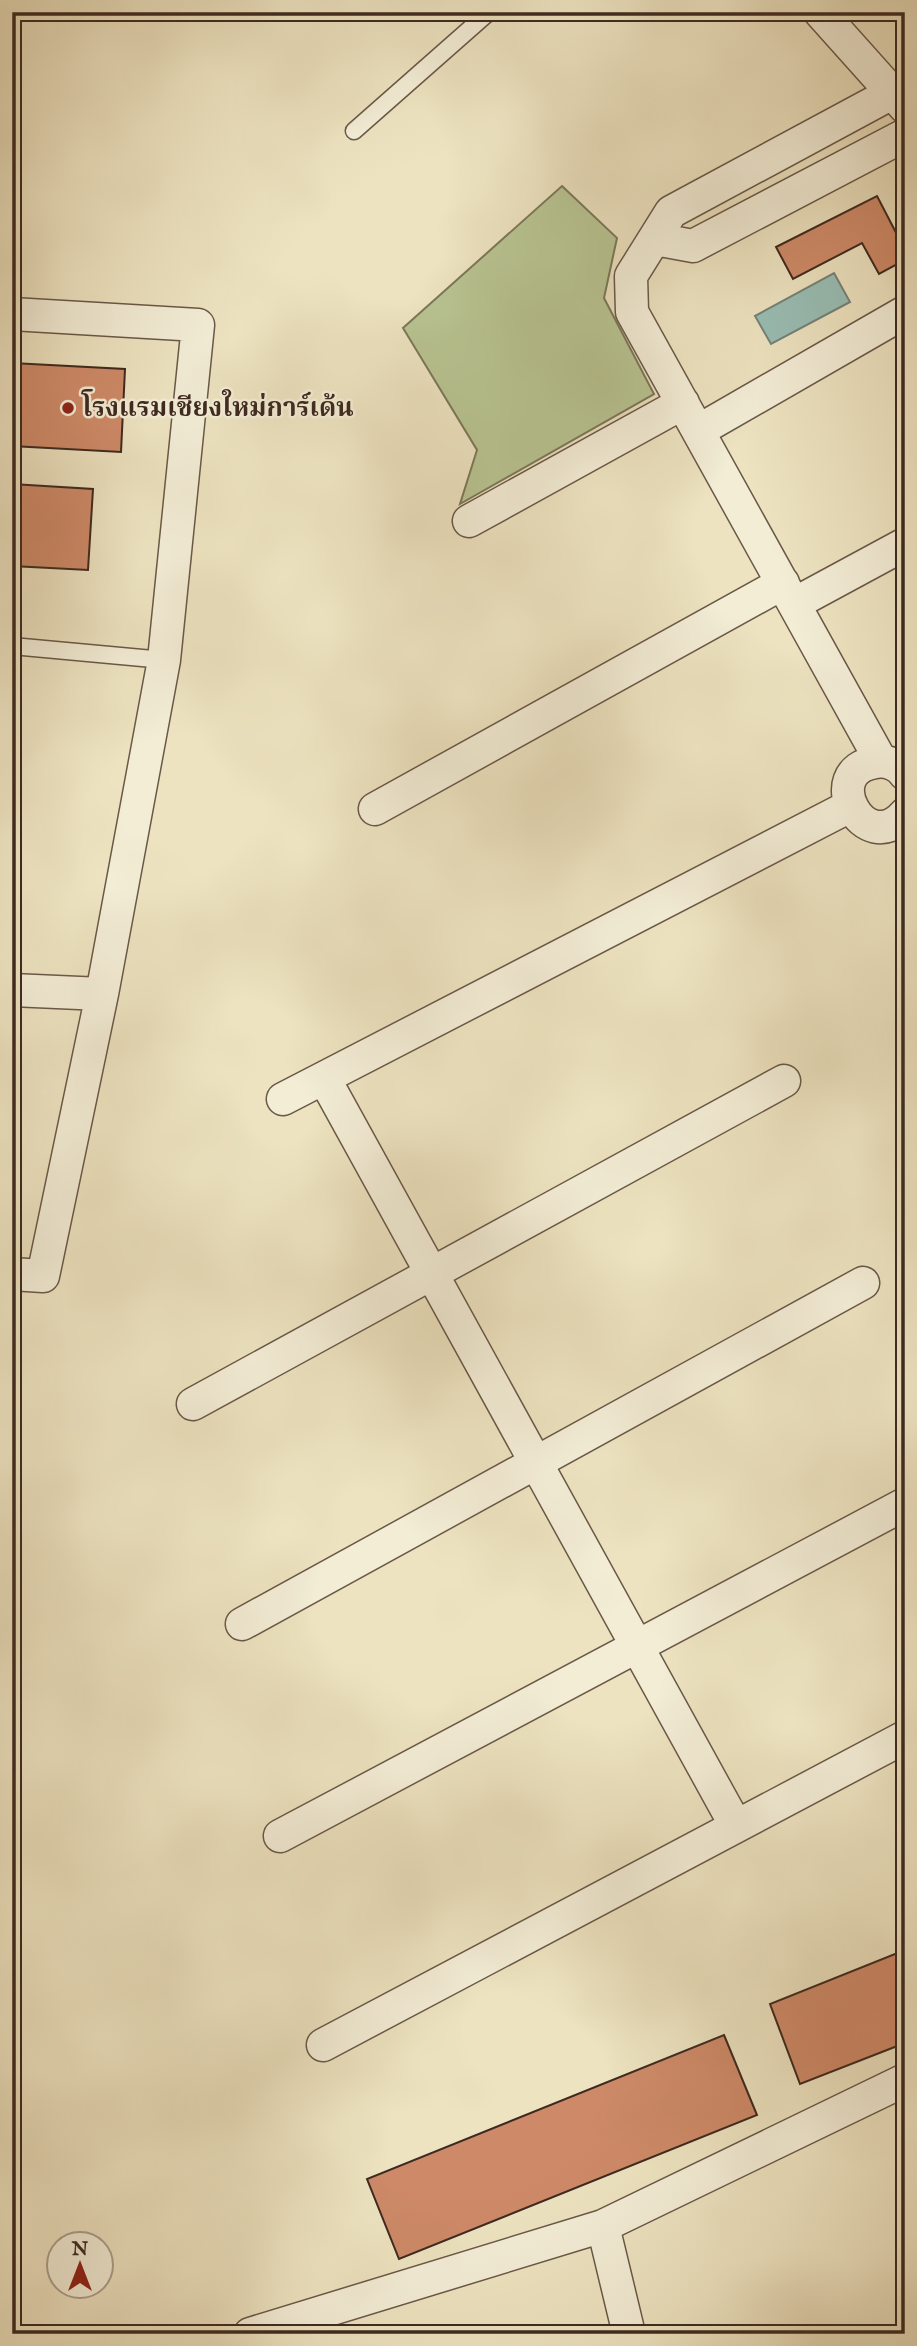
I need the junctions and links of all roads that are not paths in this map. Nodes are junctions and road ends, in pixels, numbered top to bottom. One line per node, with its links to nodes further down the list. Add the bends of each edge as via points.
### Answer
1 (489, 12): 4 (lane)
2 (820, 12): 3 (street)
3 (898, 100): 6 (street, via 671,212)
4 (354, 131)
5 (905, 135): 6 (street, via 693,246)
6 (655, 239): 9 (street, via 631,276 632,312)
7 (905, 312): 10 (street)
8 (12, 314): 15 (street, via 198,325)
9 (683, 403): 10 (street); 11 (street)
10 (698, 431): 13 (street)
11 (469, 521)
12 (905, 544): 13 (street)
13 (788, 594): 16 (street); 18 (street)
14 (12, 646): 15 (lane)
15 (164, 660): 21 (street)
16 (893, 768): 17 (street, via 870,763 858,770 847,794)
17 (850, 806): 19 (street, via 874,826 896,822); 22 (street)
18 (375, 809)
19 (905, 814)
20 (12, 990): 21 (street)
21 (102, 994): 25 (street, via 43,1276)
22 (324, 1078): 24 (street); 26 (street)
23 (784, 1082): 26 (street)
24 (283, 1099)
25 (12, 1274)
26 (432, 1274): 28 (street); 29 (street)
27 (863, 1283): 29 (street)
28 (192, 1404)
29 (536, 1463): 31 (street); 32 (street)
30 (905, 1504): 32 (street)
31 (242, 1624)
32 (637, 1646): 34 (street); 35 (street)
33 (905, 1737): 34 (street)
34 (736, 1826): 36 (street)
35 (280, 1836)
36 (323, 2045)
37 (905, 2080): 38 (street)
38 (603, 2227): 39 (street); 40 (street)
39 (250, 2334)
40 (629, 2334)

